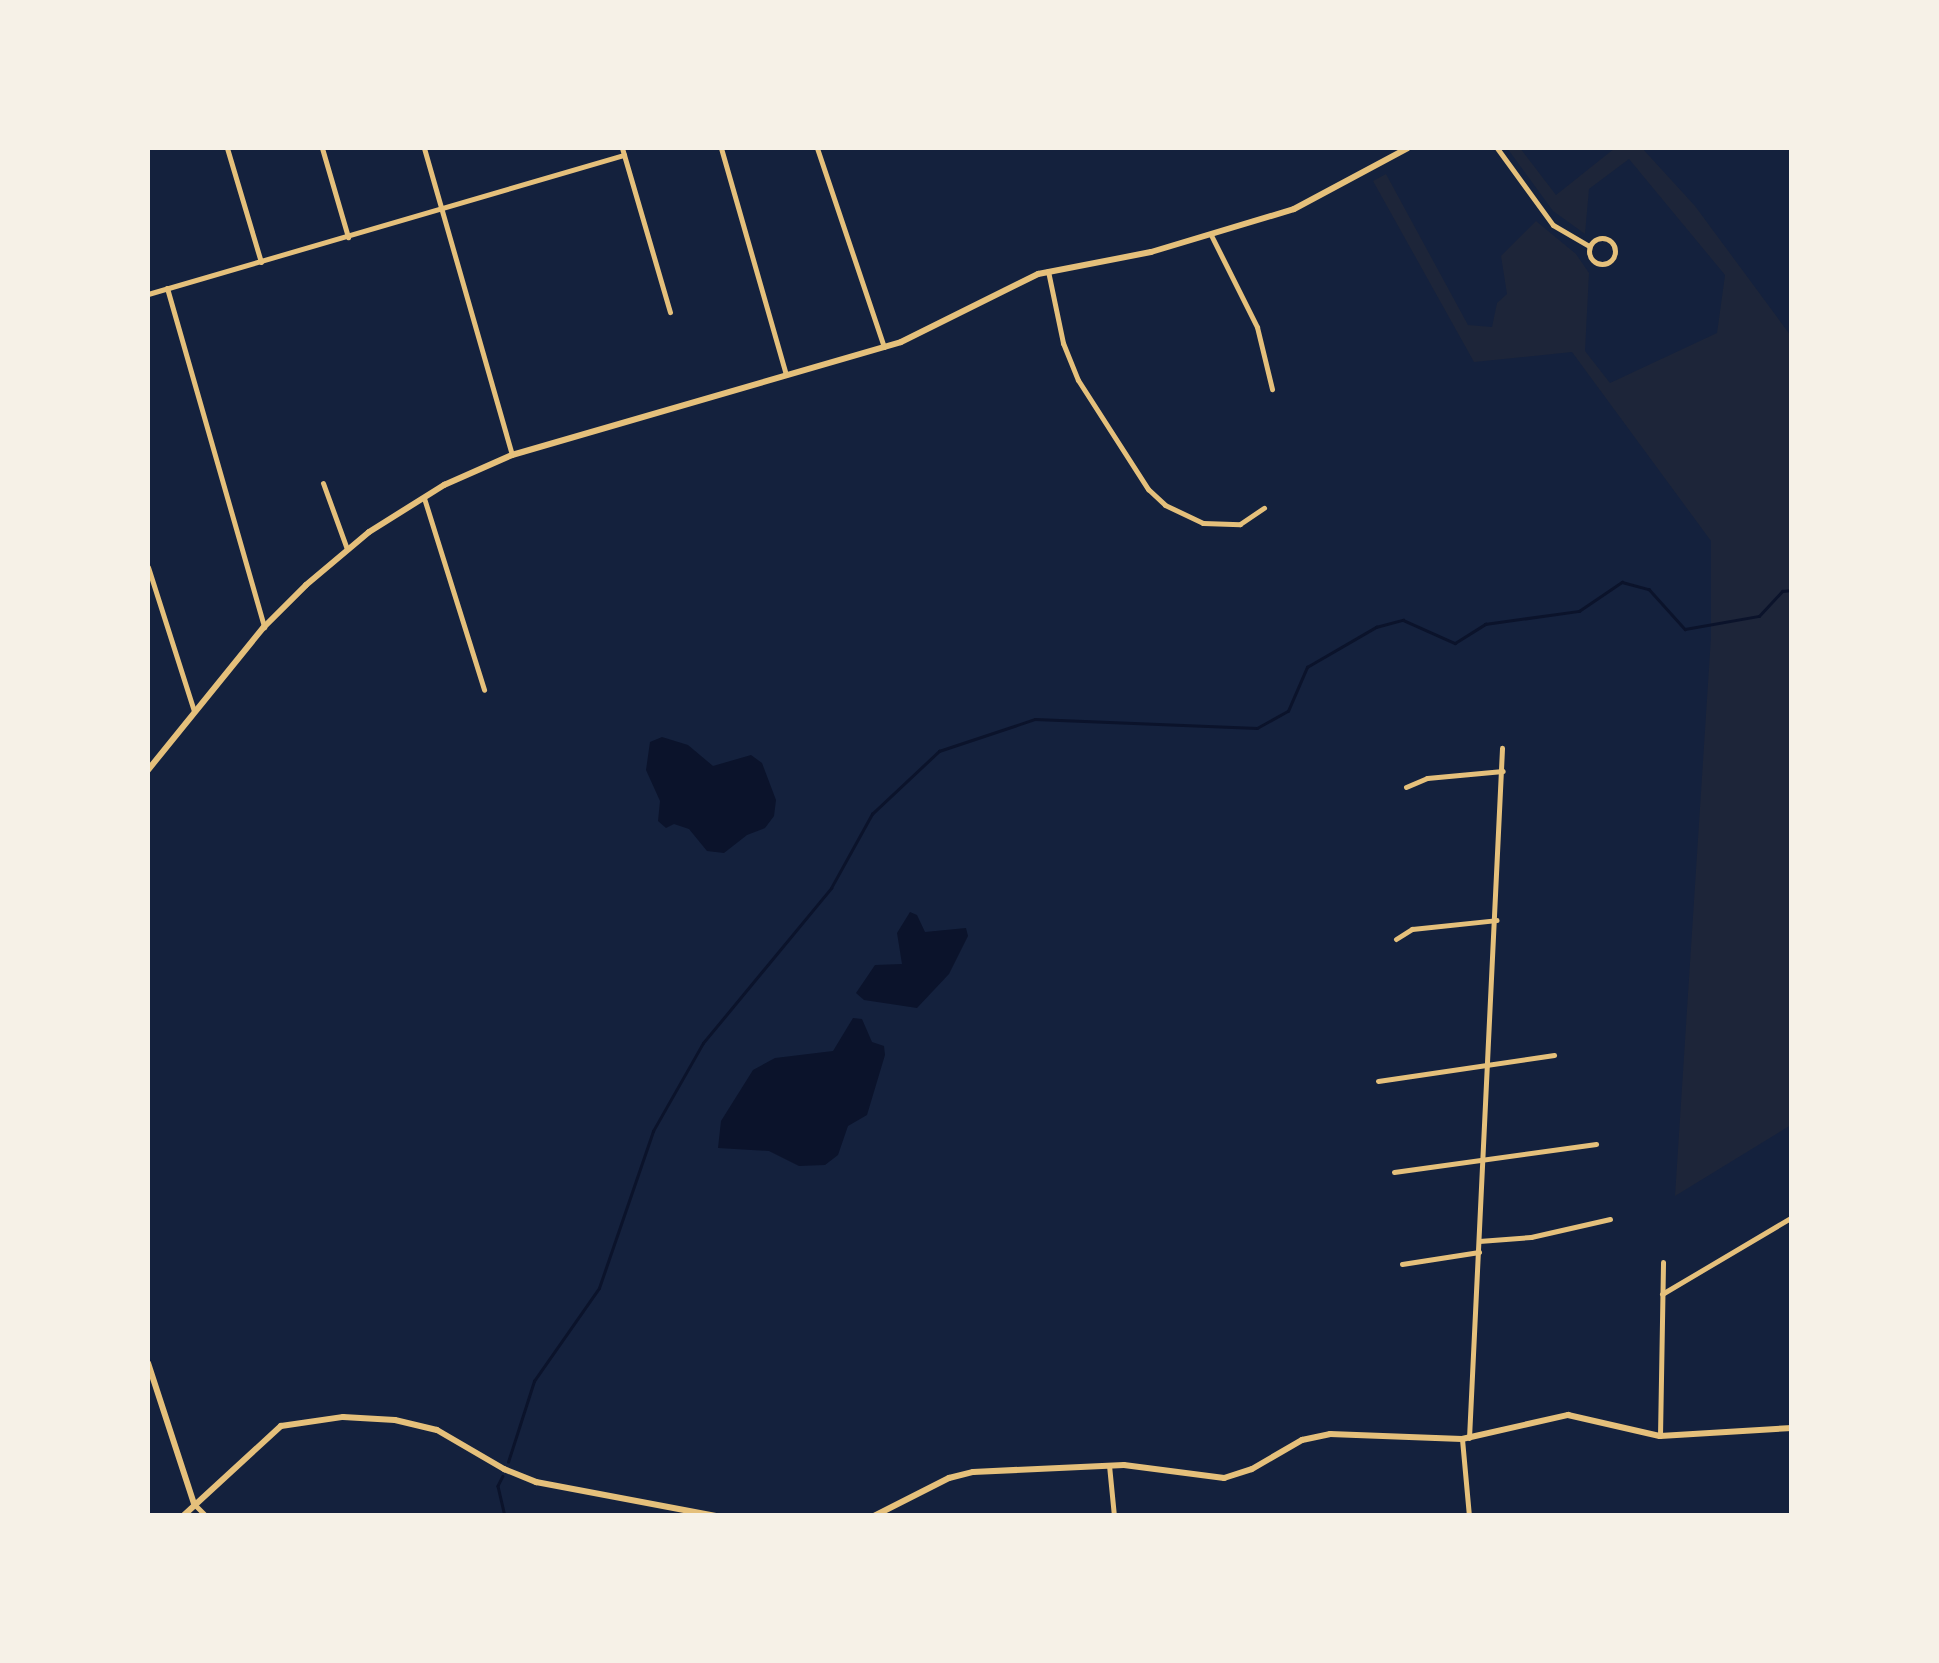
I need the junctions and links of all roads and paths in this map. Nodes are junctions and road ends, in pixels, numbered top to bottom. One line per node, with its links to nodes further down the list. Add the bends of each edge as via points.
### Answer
1 (227, 148): 13 (street)
2 (322, 148): 11 (street)
3 (424, 148): 9 (street)
4 (721, 148): 19 (street)
5 (817, 148): 18 (street)
6 (1408, 148): 10 (street, via 1294,209)
7 (1496, 148): 12 (street, via 1553,224)
8 (623, 151): 9 (street); 17 (street)
9 (438, 209): 11 (street); 21 (street)
10 (1211, 235): 14 (street); 20 (street, via 1257,327)
11 (348, 237): 13 (street)
12 (1589, 246): 12 (street, via 1606,239 1614,256 1596,263)
13 (261, 262): 15 (street)
14 (1048, 270): 18 (street); 24 (street, via 1078,380 1148,489 1203,523 1240,524)
15 (167, 288): 16 (street); 27 (street)
16 (148, 294)
17 (670, 312)
18 (884, 347): 19 (street)
19 (786, 374): 21 (street)
20 (1272, 389)
21 (512, 456): 23 (street)
22 (323, 483): 25 (street)
23 (423, 496): 25 (street); 28 (street)
24 (1264, 508)
25 (347, 550): 27 (street)
26 (148, 567): 29 (street)
27 (264, 627): 29 (street)
28 (484, 690)
29 (194, 711): 31 (street)
30 (1502, 748): 32 (street)
31 (148, 770)
32 (1503, 771): 33 (street, via 1426,778); 34 (street)
33 (1406, 787)
34 (1497, 920): 35 (street, via 1412,929); 37 (street)
35 (1396, 939)
36 (1554, 1056): 37 (street)
37 (1489, 1068): 38 (street); 40 (street)
38 (1378, 1081)
39 (1596, 1144): 40 (street)
40 (1484, 1157): 41 (street); 44 (street)
41 (1394, 1172)
42 (1792, 1216): 48 (street)
43 (1610, 1218): 44 (street, via 1531,1237)
44 (1479, 1240): 45 (street)
45 (1479, 1252): 47 (street); 52 (street)
46 (1663, 1262): 48 (street)
47 (1402, 1264)
48 (1662, 1294): 51 (street)
49 (148, 1363): 54 (street)
50 (1792, 1428): 51 (street)
51 (1660, 1436): 52 (street, via 1568,1415)
52 (1466, 1439): 53 (street, via 1320,1435 1215,1479); 60 (street)
53 (1109, 1465): 58 (street, via 965,1473); 59 (street)
54 (194, 1504): 55 (street); 56 (street); 57 (street, via 281,1426 354,1417 437,1430 536,1482)
55 (183, 1516)
56 (206, 1516)
57 (716, 1516)
58 (874, 1516)
59 (1114, 1516)
60 (1469, 1516)

